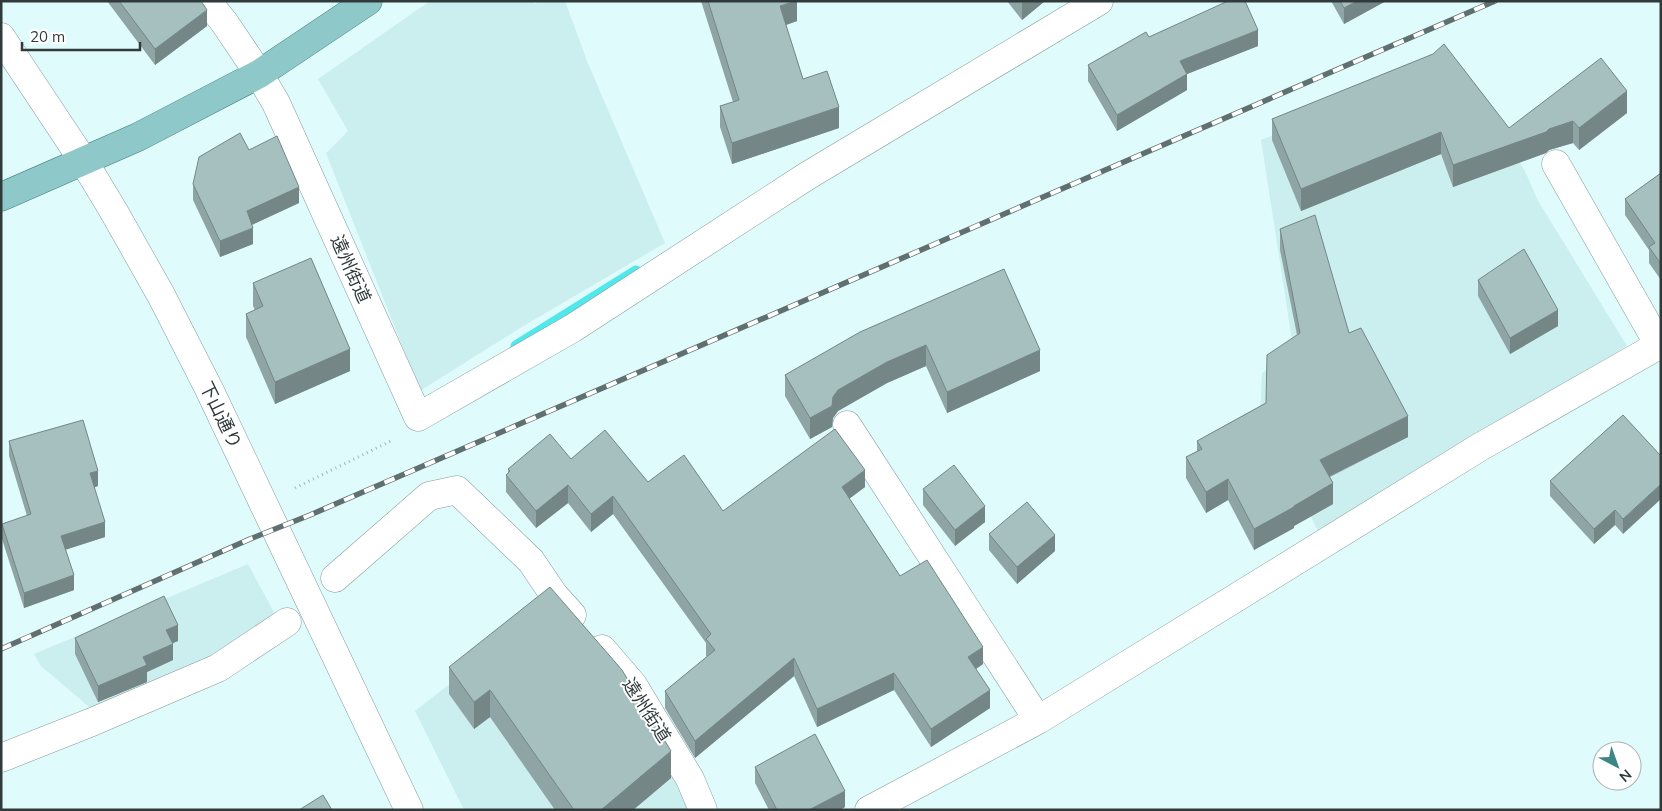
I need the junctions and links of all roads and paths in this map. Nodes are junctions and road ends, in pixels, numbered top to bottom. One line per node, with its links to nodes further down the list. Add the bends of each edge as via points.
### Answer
1 (207, 1): 5 (street, 遠州街道)
2 (368, 1): 5 (main road)
3 (1099, 1): 10 (street, via 807,176 573,328)
4 (1, 37): 6 (street, 下山通り)
5 (259, 74): 6 (main road, via 138,138); 10 (street, 遠州街道, via 280,112)
6 (84, 162): 8 (main road); 17 (street, 下山通り, via 161,295 209,389)
7 (1556, 164): 9 (street)
8 (1, 197)
9 (1660, 344): 15 (street, via 1480,447)
10 (418, 417): 12 (path, via 402,436)
11 (847, 425): 15 (street)
12 (295, 488)
13 (335, 578): 18 (street, 遠州街道, via 430,496 458,490 531,561 554,595 633,684 690,779)
14 (287, 622): 16 (street, via 218,668)
15 (1038, 720): 19 (street)
16 (1, 758)
17 (409, 810)
18 (703, 810)
19 (869, 810)

